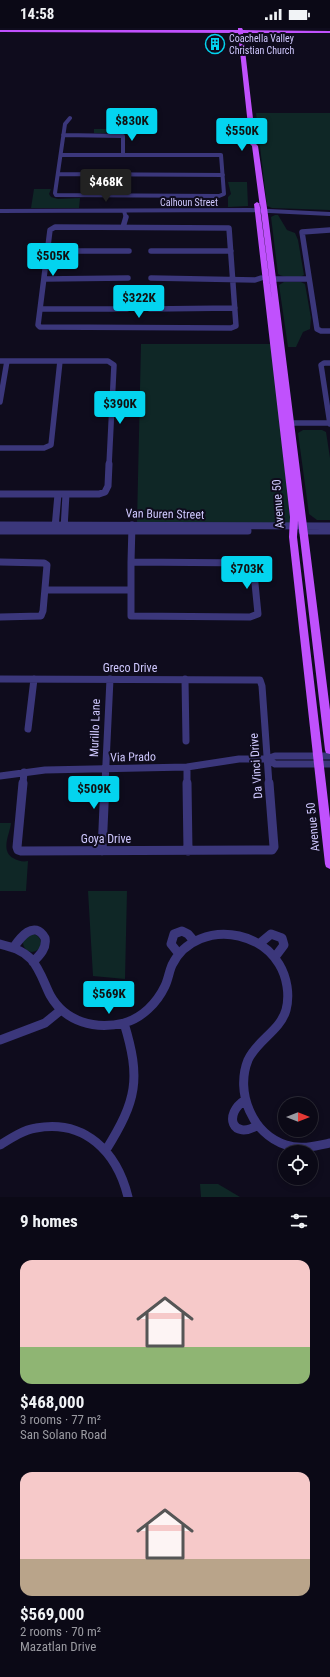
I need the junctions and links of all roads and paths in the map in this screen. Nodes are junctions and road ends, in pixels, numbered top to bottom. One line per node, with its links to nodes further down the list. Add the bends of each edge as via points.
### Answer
1 (125, 30): 2 (main road); 3 (main road)
2 (240, 30): 4 (main road); 12 (main road, Avenue 50, via 253,144 250,146)
3 (0, 31)
4 (330, 32)
5 (70, 118): 6 (street, via 65,124)
6 (63, 135): 7 (street); 8 (street, via 123,136)
7 (61, 155): 8 (street); 9 (street)
8 (123, 155): 10 (street, via 221,155)
9 (58, 174): 10 (street); 10 (street, via 56,195 224,195)
10 (223, 175)
11 (0, 211): 13 (street, Calhoun Street)
12 (261, 211): 13 (street, Calhoun Street); 14 (street, Calhoun Street); 25 (main road, Avenue 50)
13 (124, 213): 15 (street, via 126,216)
14 (330, 214)
15 (123, 226): 19 (street, via 229,228); 20 (street, via 52,228)
16 (330, 230): 26 (street, via 302,231)
17 (130, 251): 20 (street)
18 (151, 251): 19 (street)
19 (231, 251): 23 (street)
20 (48, 252): 24 (street)
21 (128, 278): 24 (street)
22 (151, 278): 23 (street)
23 (235, 278): 25 (street); 27 (street)
24 (44, 279): 28 (street)
25 (267, 279): 26 (street); 36 (main road, Avenue 50)
26 (309, 279): 31 (street, via 319,330)
27 (236, 308): 28 (street, via 235,328 45,328 38,326); 30 (street)
28 (40, 309): 29 (street)
29 (127, 309)
30 (150, 309)
31 (330, 331)
32 (3, 361): 33 (street); 35 (street)
33 (60, 361): 38 (street, via 50,446); 41 (street, via 111,362 114,365 108,486 105,492 99,494)
34 (330, 363): 37 (street, via 322,364)
35 (0, 402)
36 (288, 425): 37 (street); 47 (main road, Avenue 50)
37 (330, 425)
38 (0, 448)
39 (0, 494): 40 (street)
40 (58, 494): 41 (street); 44 (street)
41 (66, 494): 45 (street)
42 (0, 524): 44 (street, Van Buren Street)
43 (330, 526): 47 (street, Van Buren Street)
44 (55, 528): 45 (street, Van Buren Street); 48 (street, Van Buren Street)
45 (64, 528): 46 (street, Van Buren Street)
46 (132, 528): 47 (street, Van Buren Street); 51 (street)
47 (299, 529): 49 (street, Van Buren Street); 52 (main road, Avenue 50); 55 (main road, Avenue 50)
48 (0, 531)
49 (330, 531)
50 (0, 562): 53 (street, via 46,564)
51 (131, 562): 54 (street); 54 (street, via 252,563 258,611 256,616 131,616)
52 (296, 562): 55 (main road, via 302,579 305,602); 57 (main road, Avenue 50)
53 (45, 590): 54 (street); 56 (street, via 41,616)
54 (130, 590)
55 (313, 609): 57 (main road, via 306,616 311,657); 65 (main road, Avenue 50)
56 (0, 617)
57 (308, 666): 68 (main road, Avenue 50)
58 (0, 679): 59 (street, Greco Drive)
59 (34, 679): 60 (street, Greco Drive); 63 (street)
60 (110, 679): 61 (street, Greco Drive); 71 (street, Murillo Lane)
61 (185, 679): 62 (street, Greco Drive); 64 (street)
62 (260, 680): 67 (street, Da Vinci Drive)
63 (28, 729)
64 (186, 741)
65 (330, 750)
66 (330, 756): 68 (street, Via Prado)
67 (267, 759): 68 (street, Via Prado, via 275,764); 70 (street, Via Prado, via 239,759); 74 (street, Da Vinci Drive)
68 (322, 764): 69 (street, Via Prado); 77 (main road, Avenue 50)
69 (330, 764)
70 (187, 768): 71 (street, Via Prado); 76 (street)
71 (106, 769): 72 (street, Via Prado); 75 (street, Murillo Lane)
72 (24, 772): 73 (street, Via Prado); 75 (street, Goya Drive, via 18,850)
73 (0, 776)
74 (272, 850): 76 (street, Goya Drive)
75 (102, 851): 76 (street, Goya Drive)
76 (188, 851)
77 (330, 864)
78 (194, 941): 80 (street, via 226,933 243,936); 82 (street); 82 (street, via 182,931 174,934 172,944)
79 (0, 944): 81 (street)
80 (259, 944): 83 (street); 83 (street, via 271,934 282,938 284,945)
81 (13, 948): 84 (street); 84 (street, via 25,933 34,930 40,932 44,935 45,946)
82 (179, 954): 86 (street, via 156,1000 142,1014)
83 (275, 957): 88 (street, via 287,984 286,1010 274,1031 256,1047 248,1060 244,1076)
84 (33, 962): 85 (street)
85 (61, 1010): 86 (street, via 76,1020 91,1025); 87 (street, via 45,1023)
86 (124, 1024): 92 (street, via 134,1064 133,1093 125,1117)
87 (0, 1040)
88 (245, 1100): 89 (street); 89 (street, via 233,1110 234,1126 238,1131 244,1132)
89 (258, 1125): 90 (street, via 271,1137 286,1145 310,1147)
90 (330, 1143)
91 (0, 1144): 92 (street, via 29,1130 56,1127 82,1134)
92 (106, 1150): 93 (street, via 121,1171)
93 (128, 1197)

